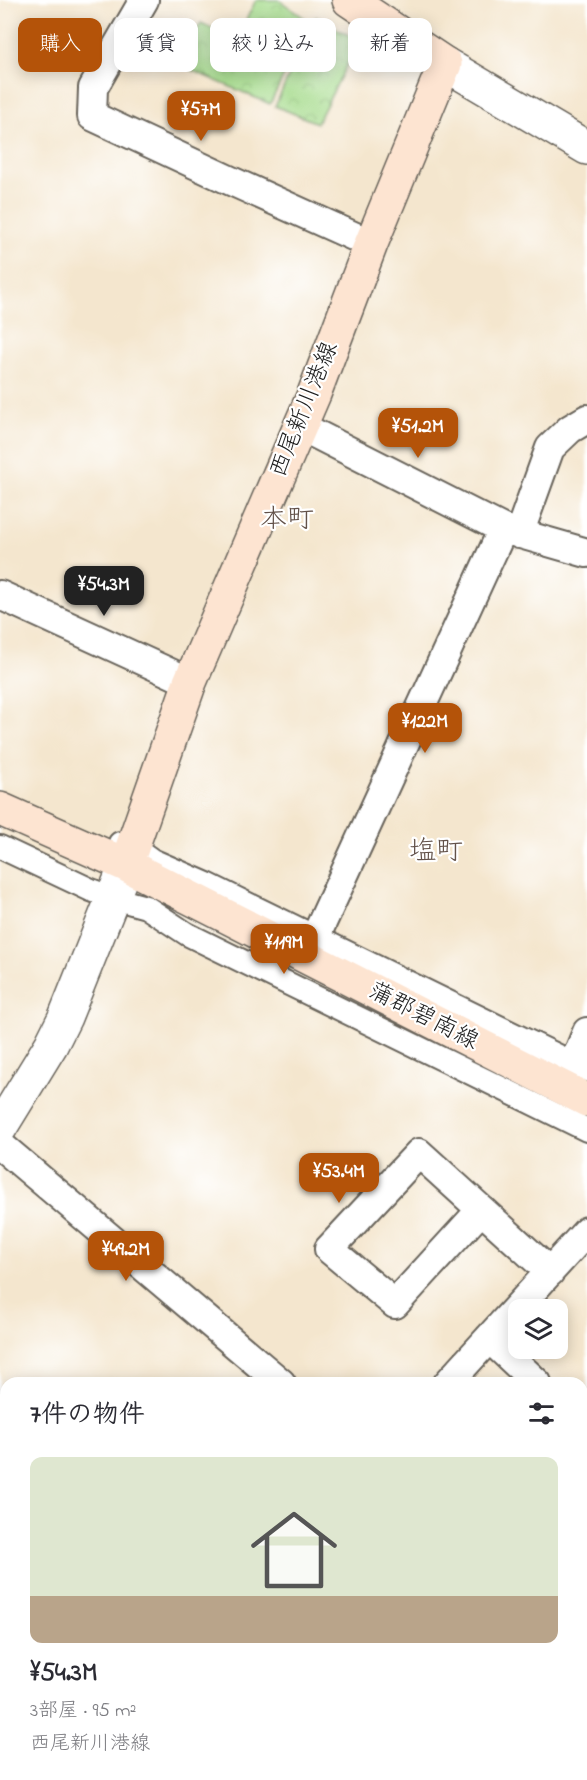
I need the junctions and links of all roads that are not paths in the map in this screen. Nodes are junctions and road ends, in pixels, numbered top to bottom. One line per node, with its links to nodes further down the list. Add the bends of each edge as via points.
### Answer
1 (144, 0): 5 (street, via 93,88 92,116)
2 (349, 0): 3 (main road)
3 (445, 63): 4 (street); 5 (main road, 西尾新川港線)
4 (587, 148)
5 (371, 244): 7 (main road, 西尾新川港線)
6 (587, 419): 8 (street, via 550,448)
7 (300, 426): 8 (street); 11 (main road, 西尾新川港線)
8 (511, 532): 9 (street); 17 (street)
9 (587, 553)
10 (0, 595): 11 (street)
11 (190, 682): 15 (main road, 西尾新川港線)
12 (0, 796): 15 (street, via 106,841)
13 (0, 809): 15 (main road, 蒲郡碧南線)
14 (0, 847): 16 (street)
15 (128, 855): 16 (street); 17 (main road, 蒲郡碧南線)
16 (113, 898): 21 (street, via 65,1017); 22 (street, via 146,907 187,934)
17 (309, 947): 19 (main road, 蒲郡碧南線)
18 (587, 1032): 19 (street)
19 (573, 1073): 20 (main road, 蒲郡碧南線)
20 (587, 1100)
21 (0, 1128)
22 (587, 1130)
23 (0, 1145): 28 (street)
24 (481, 1210): 24 (street, via 419,1153 329,1249 395,1304); 26 (street)
25 (587, 1230): 26 (street)
26 (550, 1272): 27 (street)
27 (489, 1338): 29 (street); 30 (street)
28 (274, 1377)
29 (453, 1377)
30 (531, 1377)

